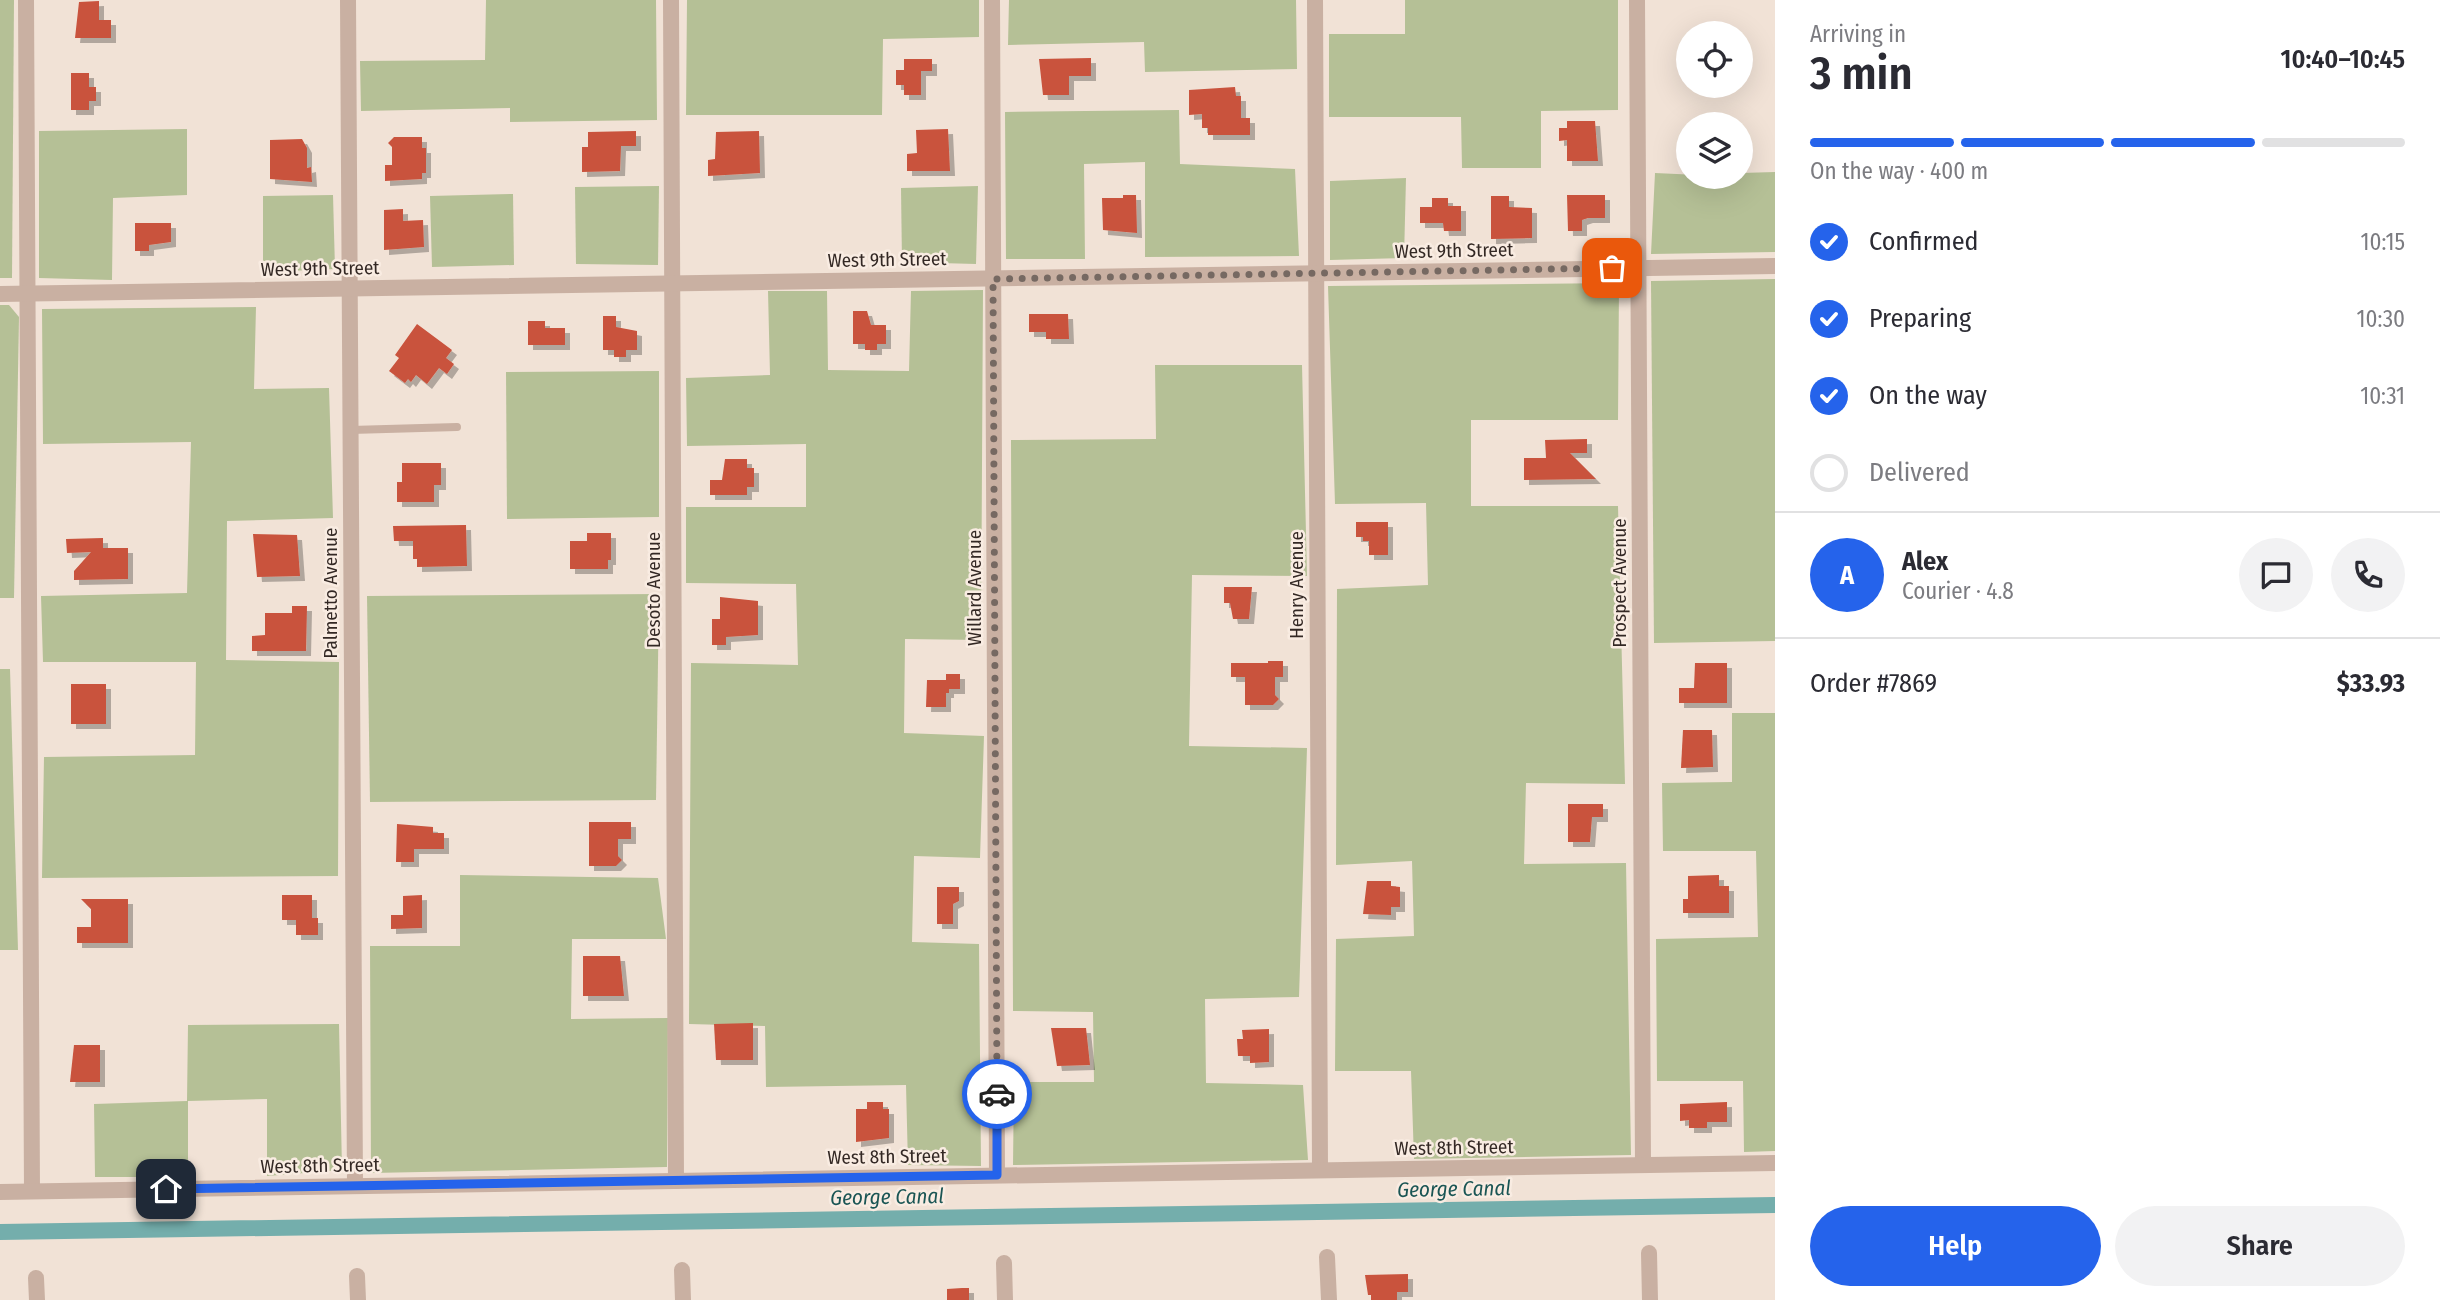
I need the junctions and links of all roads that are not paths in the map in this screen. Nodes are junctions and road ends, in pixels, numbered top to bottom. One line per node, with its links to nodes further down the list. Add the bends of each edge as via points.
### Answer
1 (26, 0): 13 (street)
2 (348, 0): 12 (street, Palmetto Avenue)
3 (671, 0): 11 (street, Desoto Avenue)
4 (992, 0): 10 (street, Willard Avenue)
5 (1315, 0): 9 (street, Henry Avenue)
6 (1637, 0): 8 (street, Prospect Avenue)
7 (1775, 266): 8 (street, West 9th Street)
8 (1638, 268): 9 (street, West 9th Street); 18 (street, Prospect Avenue)
9 (1316, 273): 10 (street, West 9th Street); 19 (street, Henry Avenue)
10 (993, 279): 11 (street, West 9th Street); 20 (street, Willard Avenue)
11 (672, 283): 12 (street, West 9th Street); 21 (street, Desoto Avenue)
12 (350, 288): 13 (street, West 9th Street); 16 (street, Palmetto Avenue)
13 (27, 293): 14 (street, West 9th Street); 23 (street)
14 (0, 294)
15 (457, 427): 16 (lane)
16 (351, 430): 22 (street, Palmetto Avenue)
17 (1775, 1163): 18 (street, West 8th Street)
18 (1643, 1165): 19 (street, West 8th Street)
19 (1320, 1170): 20 (street, West 8th Street)
20 (997, 1175): 21 (street, West 8th Street)
21 (676, 1181): 22 (street, West 8th Street)
22 (355, 1186): 23 (street, West 8th Street)
23 (32, 1191): 24 (street, West 8th Street)
24 (0, 1192)
25 (1649, 1253): 36 (street)
26 (1327, 1257): 35 (street)
27 (1004, 1263): 34 (street)
28 (682, 1270): 33 (street)
29 (357, 1276): 32 (street)
30 (36, 1278): 31 (street)
31 (37, 1300)
32 (358, 1300)
33 (683, 1300)
34 (1005, 1300)
35 (1329, 1300)
36 (1650, 1300)

